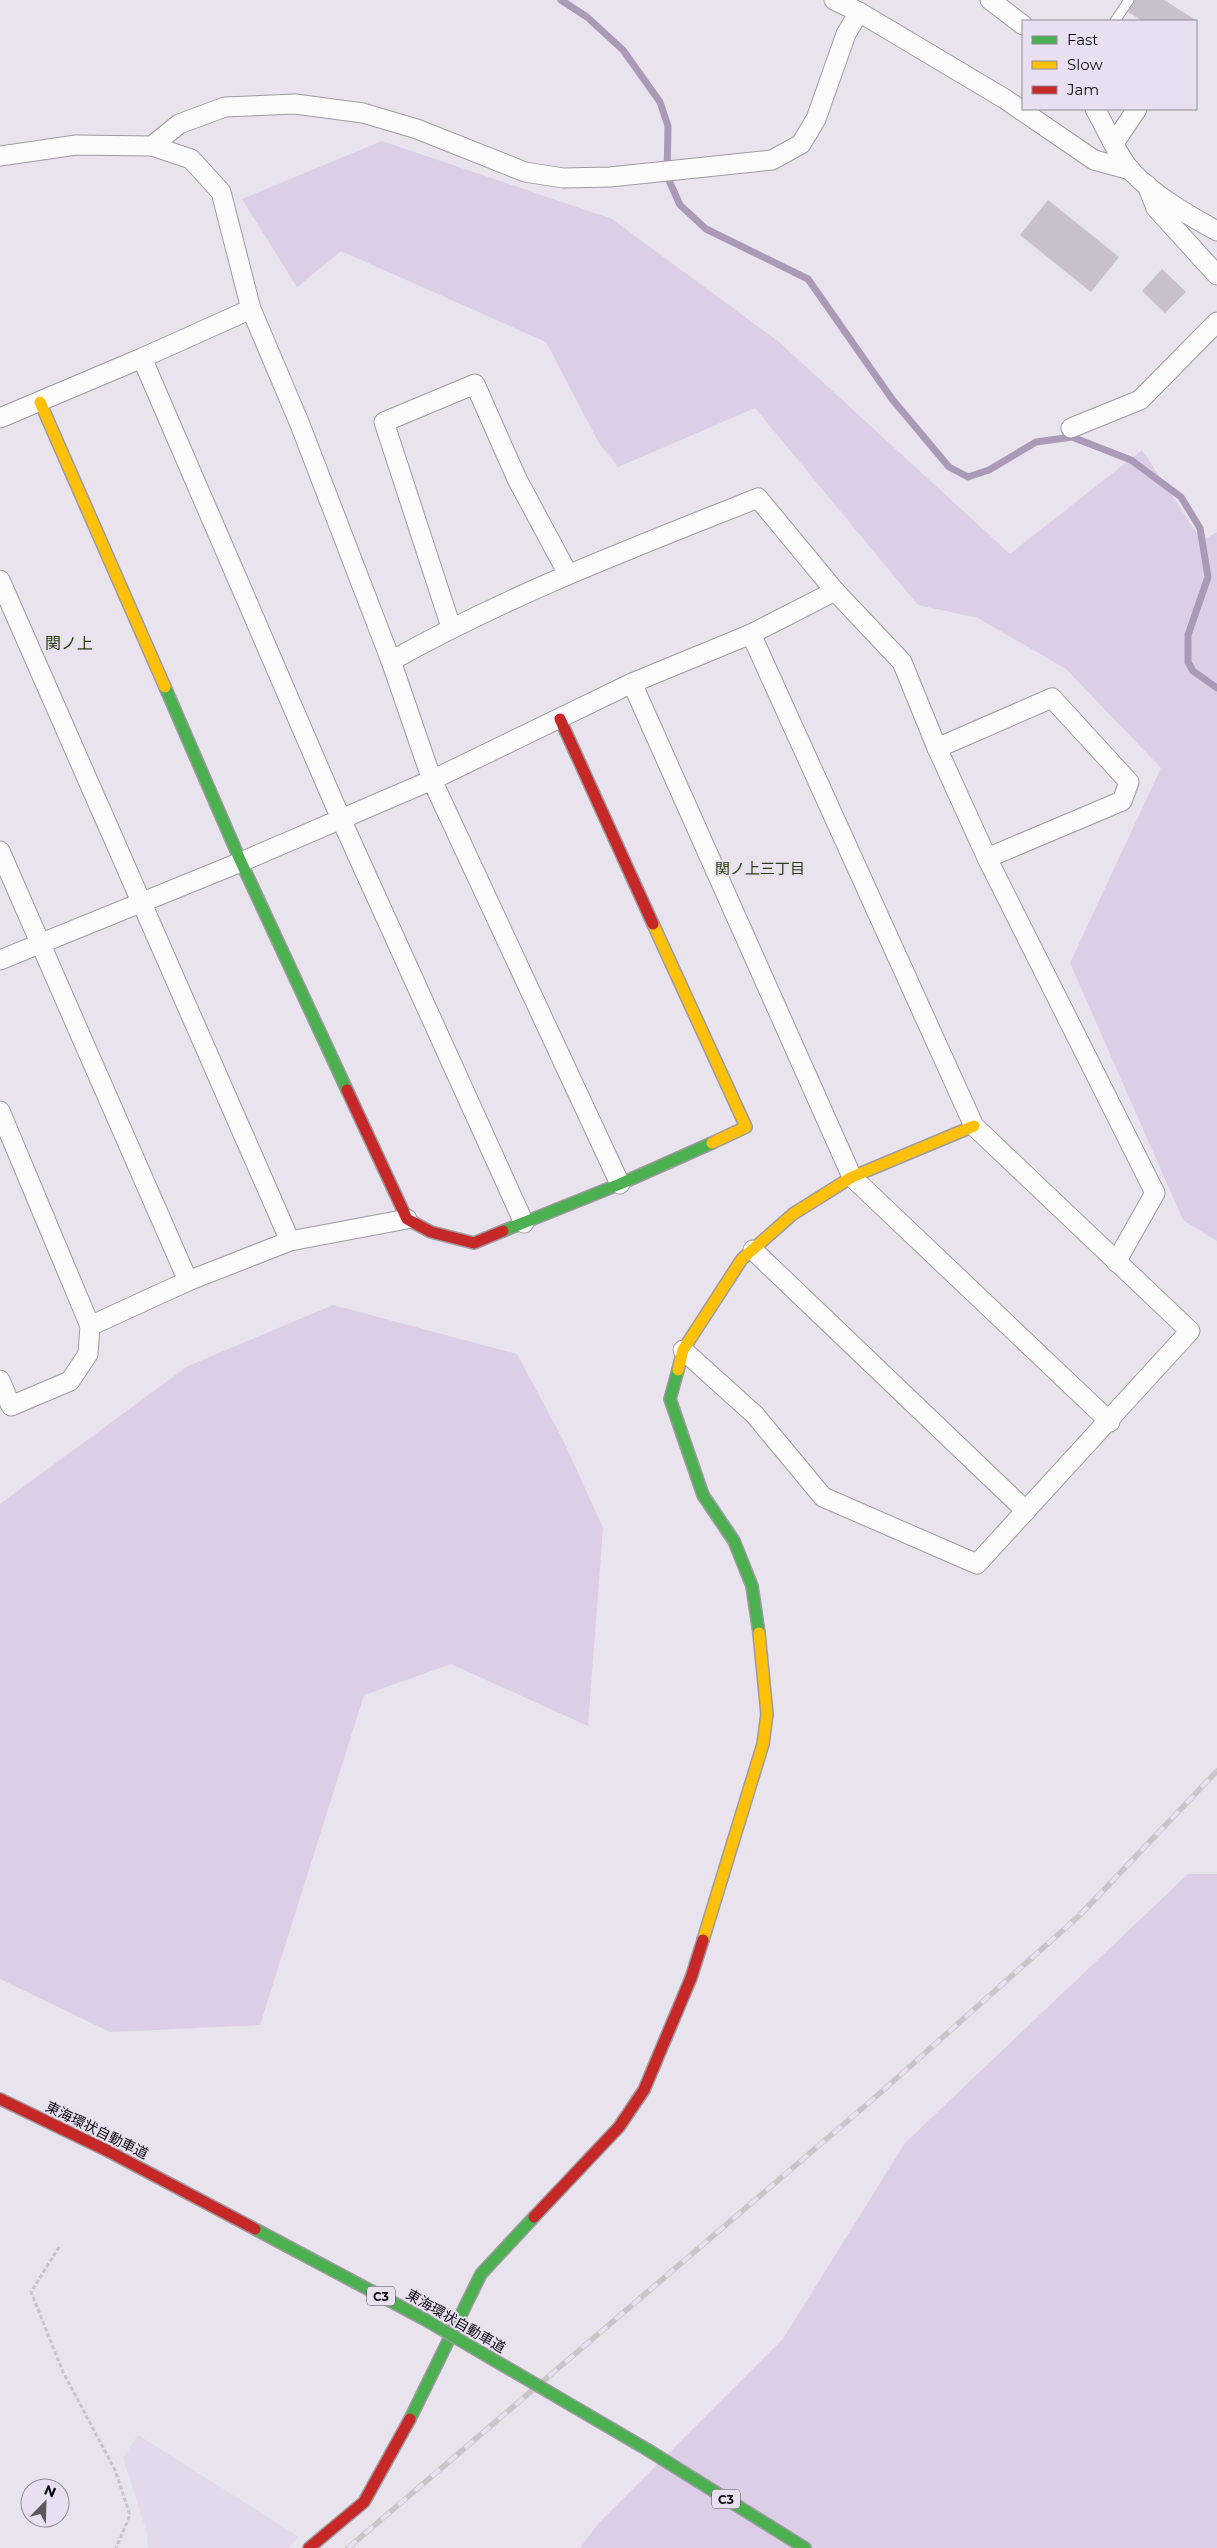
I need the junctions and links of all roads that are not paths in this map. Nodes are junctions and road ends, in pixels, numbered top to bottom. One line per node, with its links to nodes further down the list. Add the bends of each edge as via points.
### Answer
1 (834, 0): 4 (street)
2 (990, 0): 6 (street)
3 (1129, 0): 5 (lane)
4 (859, 12): 10 (street, via 846,34 816,119 801,144 772,160 652,173 563,178 525,172 417,129 363,113 295,104 226,107 179,124); 12 (street, via 1006,99 1094,160)
5 (1116, 20)
6 (1022, 24)
7 (1096, 110): 9 (street)
8 (1136, 110): 9 (street)
9 (1114, 143): 12 (street)
10 (152, 146): 11 (street, via 76,145); 16 (street, via 190,159 220,192)
11 (0, 156)
12 (1131, 170): 13 (street)
13 (1147, 185): 14 (street); 15 (street, via 1156,208)
14 (1217, 231)
15 (1217, 275)
16 (251, 309): 18 (street); 27 (street, via 299,422)
17 (1217, 322): 21 (street, via 1140,400)
18 (142, 358): 19 (street); 32 (street)
19 (40, 402): 20 (street); 35 (main road)
20 (0, 418)
21 (1071, 428)
22 (568, 574): 24 (street, via 758,498); 25 (street); 25 (street, via 518,479 475,384 384,422)
23 (0, 580): 36 (street)
24 (836, 591): 26 (street); 30 (street, via 902,662)
25 (451, 627): 27 (street)
26 (752, 634): 28 (street); 40 (street)
27 (390, 661): 31 (street)
28 (632, 683): 29 (street); 41 (street)
29 (560, 719): 31 (street); 42 (main road, via 746,1127)
30 (937, 748): 34 (street); 34 (street, via 1052,698 1129,782 1122,801)
31 (432, 780): 32 (street); 42 (street)
32 (341, 819): 35 (street); 44 (street)
33 (0, 851): 37 (street)
34 (987, 858): 47 (street, via 1155,1193)
35 (241, 862): 36 (street); 43 (main road)
36 (143, 903): 37 (street); 45 (street)
37 (40, 945): 38 (street); 48 (street)
38 (0, 960)
39 (0, 1111): 49 (street)
40 (974, 1126): 41 (main road); 47 (street)
41 (852, 1177): 46 (main road, via 793,1214); 52 (street)
42 (620, 1184): 44 (main road)
43 (407, 1219): 44 (main road, via 431,1232 474,1243); 45 (street)
44 (524, 1223)
45 (290, 1241): 48 (street)
46 (752, 1250): 50 (main road, via 742,1259); 53 (street)
47 (1116, 1262): 52 (street, via 1190,1331)
48 (188, 1281): 49 (street)
49 (90, 1326): 51 (street, via 88,1354 70,1381 11,1406)
50 (683, 1350): 53 (street, via 754,1415 823,1496 977,1564); 55 (main road, via 670,1399 704,1495 734,1541 752,1586 767,1714 763,1744 691,1978 639,2097 619,2127 481,2274 399,2441 364,2502)
51 (0, 1380)
52 (1110, 1422): 53 (street)
53 (1026, 1511)
54 (0, 2099): 56 (main road, 東海環状自動車道 / C3, bridge, via 108,2151 424,2319 648,2450)
55 (309, 2548)
56 (805, 2548)

